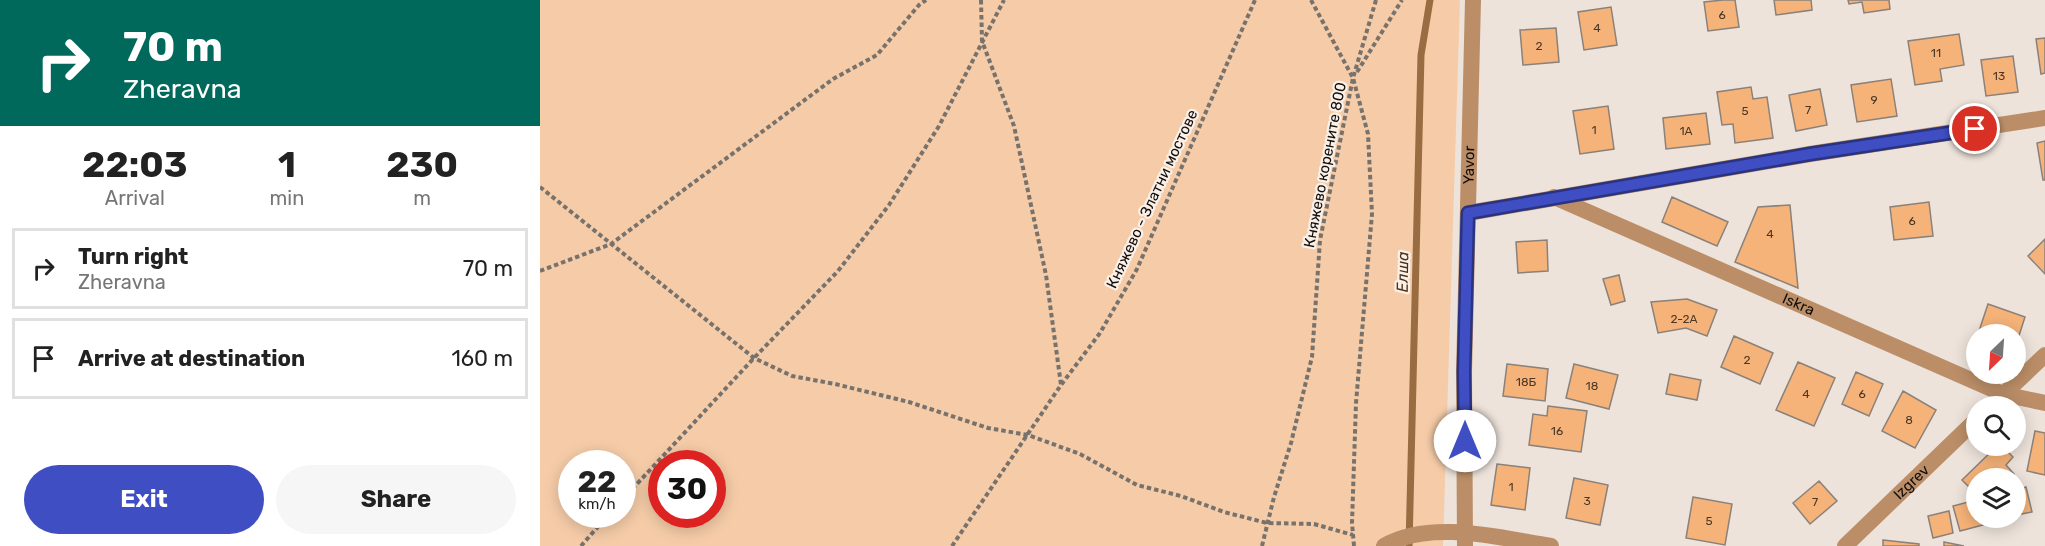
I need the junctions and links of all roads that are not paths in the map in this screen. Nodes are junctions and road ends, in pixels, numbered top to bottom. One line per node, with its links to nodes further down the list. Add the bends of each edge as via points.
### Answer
1 (1473, 0): 4 (street, Yavor)
2 (2045, 118): 3 (street)
3 (1553, 197): 4 (street); 6 (street, Iskra)
4 (1468, 213): 9 (street, Yavor, via 1464,372)
5 (2045, 355): 6 (street)
6 (2003, 394): 7 (street, Iskra)
7 (2045, 404)
8 (1966, 430): 13 (street, Izgrev)
9 (1466, 540): 10 (street, via 1436,532); 11 (street); 12 (street)
10 (1391, 542)
11 (1486, 546)
12 (1551, 546)
13 (1845, 546)

